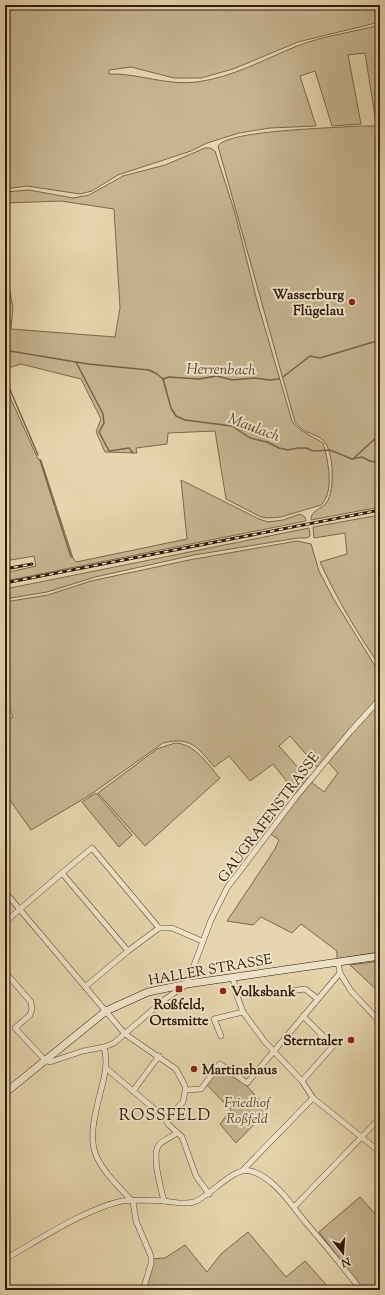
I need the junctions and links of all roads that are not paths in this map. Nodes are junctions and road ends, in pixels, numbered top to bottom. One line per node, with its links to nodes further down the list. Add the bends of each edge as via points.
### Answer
1 (380, 700): 7 (street, GAUGRAFENSTRASSE, via 300,791 227,888)
2 (62, 873): 4 (street); 6 (street, via 92,848); 8 (street)
3 (5, 892): 4 (street)
4 (20, 908): 5 (street); 15 (street)
5 (5, 922)
6 (159, 928): 7 (street, via 172,928); 8 (street)
7 (202, 941): 14 (street, GAUGRAFENSTRASSE)
8 (128, 951): 15 (street)
9 (380, 956): 10 (main road, HALLER STRASSE)
10 (338, 962): 12 (street); 13 (main road, HALLER STRASSE)
11 (5, 972): 29 (street, via 31,1002 30,1015 15,1028)
12 (340, 973): 18 (street); 23 (street, via 351,991)
13 (233, 977): 14 (main road, HALLER STRASSE); 21 (street)
14 (187, 984): 16 (main road, HALLER STRASSE); 19 (street)
15 (85, 987): 20 (street)
16 (160, 989): 19 (street); 20 (main road, HALLER STRASSE)
17 (270, 994): 18 (street, via 305,989)
18 (318, 999): 22 (street)
19 (164, 1000): 24 (street)
20 (106, 1011): 24 (street); 29 (main road, HALLER STRASSE)
21 (243, 1012): 25 (street, via 214,1019); 27 (street)
22 (303, 1016): 27 (street); 31 (street, via 333,1046)
23 (380, 1022)
24 (125, 1034): 26 (street); 28 (street, via 147,1051)
25 (221, 1036)
26 (104, 1048): 29 (street, via 83,1051 50,1062); 30 (street, via 107,1057)
27 (274, 1050): 31 (street); 33 (street, via 247,1083 220,1064 201,1089)
28 (159, 1056): 32 (street); 33 (street, via 176,1069)
29 (45, 1060): 34 (main road, HALLER STRASSE)
30 (106, 1068): 32 (street); 44 (street, via 95,1114 92,1146 101,1166)
31 (302, 1081): 35 (street)
32 (133, 1090): 37 (street)
33 (186, 1090): 37 (street, via 183,1102)
34 (5, 1093)
35 (314, 1098): 39 (street); 41 (street)
36 (380, 1118): 39 (street)
37 (166, 1119): 38 (street)
38 (177, 1133): 42 (street, via 182,1137 196,1176); 43 (street, via 159,1145 157,1151 158,1174)
39 (360, 1137): 40 (street); 45 (street)
40 (380, 1152)
41 (243, 1170): 42 (street, via 228,1178); 45 (street, via 264,1177)
42 (209, 1194): 43 (street, via 184,1204)
43 (164, 1201): 44 (street)
44 (133, 1202): 46 (street, via 124,1201 96,1209); 49 (street, via 136,1221 151,1256 150,1269)
45 (294, 1207): 50 (street)
46 (5, 1259)
47 (5, 1282): 48 (street)
48 (10, 1290)
49 (142, 1290)
50 (361, 1290)

